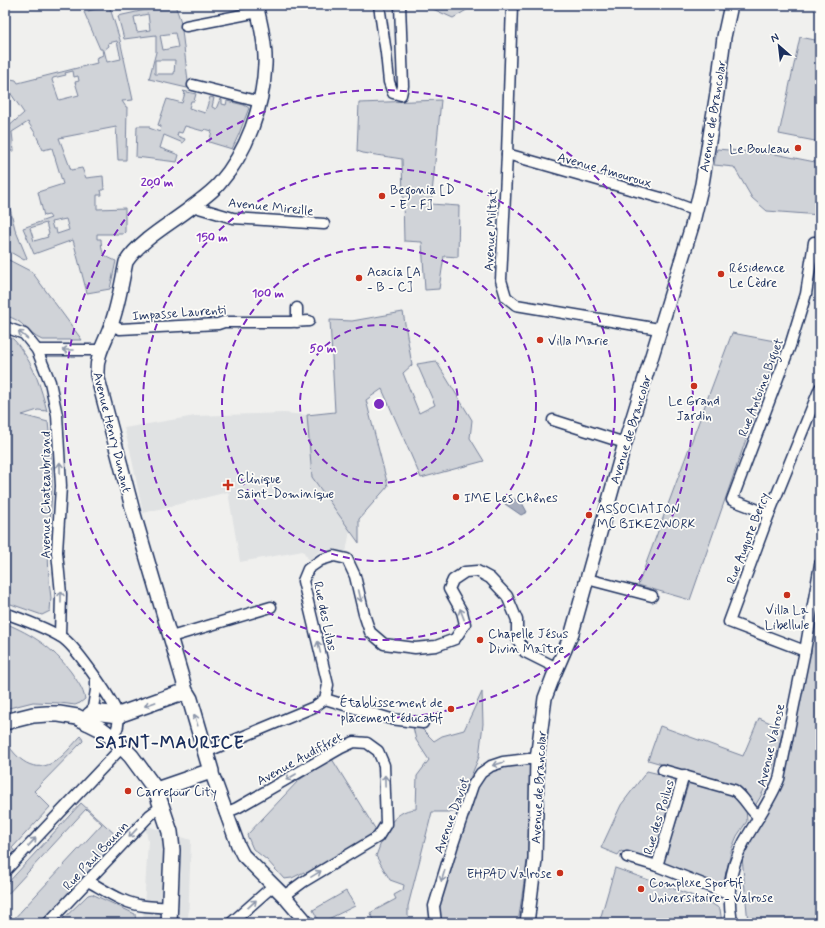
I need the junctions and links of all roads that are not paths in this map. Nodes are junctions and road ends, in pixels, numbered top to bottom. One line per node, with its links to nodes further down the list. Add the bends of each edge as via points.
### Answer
1 (379, 5): 2 (street, via 389,82 393,93 401,95 403,86)
2 (400, 5)
3 (512, 5): 9 (street, Avenue Miltat)
4 (732, 5): 11 (street, Avenue de Brancolar, via 724,37 715,109)
5 (257, 9): 6 (street); 8 (street, Avenue Henry Dunant, via 264,42 265,64)
6 (186, 26)
7 (193, 85): 8 (street)
8 (260, 102): 10 (street, Avenue Henry Dunant, via 250,134 236,161 218,185)
9 (507, 154): 11 (street, Avenue Amouroux, via 661,198); 19 (street, Avenue Miltat, via 501,280 506,297 516,305)
10 (192, 206): 12 (street, Avenue Mireille, via 233,218); 17 (street, Avenue Henry Dunant, via 151,238 126,262)
11 (696, 211): 19 (street, Avenue de Brancolar)
12 (324, 224)
13 (814, 242): 25 (street, Rue Antoine Biguet, via 806,294 790,346 732,500)
14 (297, 308): 16 (street)
15 (309, 321): 16 (street, Impasse Laurenti)
16 (297, 322): 17 (street, Impasse Laurenti, via 224,322 120,329)
17 (111, 325): 21 (street, Avenue Henry Dunant)
18 (5, 327): 20 (street, Avenue Chateaubriand, one-way to 18, via 24,334)
19 (659, 329): 24 (street, Avenue de Brancolar)
20 (36, 350): 21 (street, one-way to 20); 31 (street, Avenue Chateaubriand, one-way to 20, via 60,486 57,415 50,382)
21 (100, 350): 32 (street, Avenue Henry Dunant, via 96,364 97,375 132,511)
22 (820, 388): 25 (street, Rue Auguste Bercy)
23 (553, 420): 24 (street)
24 (625, 443): 27 (street, Avenue de Brancolar)
25 (769, 514): 33 (street, Rue Auguste Bercy, via 729,622)
26 (820, 564): 33 (street, Avenue Valrose)
27 (587, 579): 28 (street); 34 (street, Avenue de Brancolar, via 572,633)
28 (652, 596)
29 (271, 607): 32 (street)
30 (5, 613): 31 (street)
31 (60, 636): 35 (street, via 72,646)
32 (171, 637): 36 (street, Avenue Henry Dunant)
33 (805, 651): 51 (street, Avenue Valrose, via 779,779)
34 (557, 668): 37 (street, Rue des Lilas, one-way to 34, via 328,685 303,581 308,569 321,560 334,556 347,559 356,576 370,632 384,644 415,648 436,646 456,639 465,624 462,612 449,589 453,580 466,572 477,571 490,578 507,596 517,620 517,638 525,652); 44 (street, Avenue de Brancolar, via 546,698)
35 (96, 679): 38 (street); 39 (street)
36 (187, 694): 38 (main road, one-way to 38, via 177,694); 43 (main road, one-way to 36)
37 (325, 699): 41 (street, via 391,719); 43 (street, via 314,707)
38 (118, 715): 39 (main road); 42 (street)
39 (90, 717): 40 (main road, via 47,714); 42 (main road)
40 (5, 722)
41 (423, 723)
42 (118, 742): 48 (main road); 54 (street, one-way to 42)
43 (206, 752): 46 (main road)
44 (537, 759): 64 (street, Avenue Daviot, one-way to 64, via 503,762 491,766 481,773 473,785 434,906); 65 (street, Avenue de Brancolar, via 535,860)
45 (664, 770): 47 (street)
46 (211, 771): 48 (main road); 50 (street)
47 (684, 775): 51 (street, via 734,790 742,795); 53 (street, Rue des Poilus)
48 (156, 790): 49 (main road)
49 (162, 806): 55 (street, Rue Paul Bounin, one-way to 55, via 150,815); 59 (main road, via 170,832 172,850)
50 (225, 813): 56 (street, via 243,855); 58 (street, Avenue Audiffret, one-way to 50, via 378,837 386,824 384,765 378,751 367,743 354,742)
51 (759, 817): 57 (street, Avenue Valrose, via 739,851)
52 (627, 857): 53 (street)
53 (656, 866): 57 (street)
54 (5, 871)
55 (88, 881): 59 (street, via 131,903); 60 (street, Rue Paul Bounin)
56 (274, 885): 58 (street); 62 (street, one-way to 56)
57 (728, 894): 66 (street, Avenue Valrose)
58 (284, 896): 63 (street)
59 (170, 908): 61 (main road)
60 (48, 923)
61 (170, 923)
62 (231, 923)
63 (307, 923)
64 (436, 923)
65 (527, 923)
66 (732, 923)

